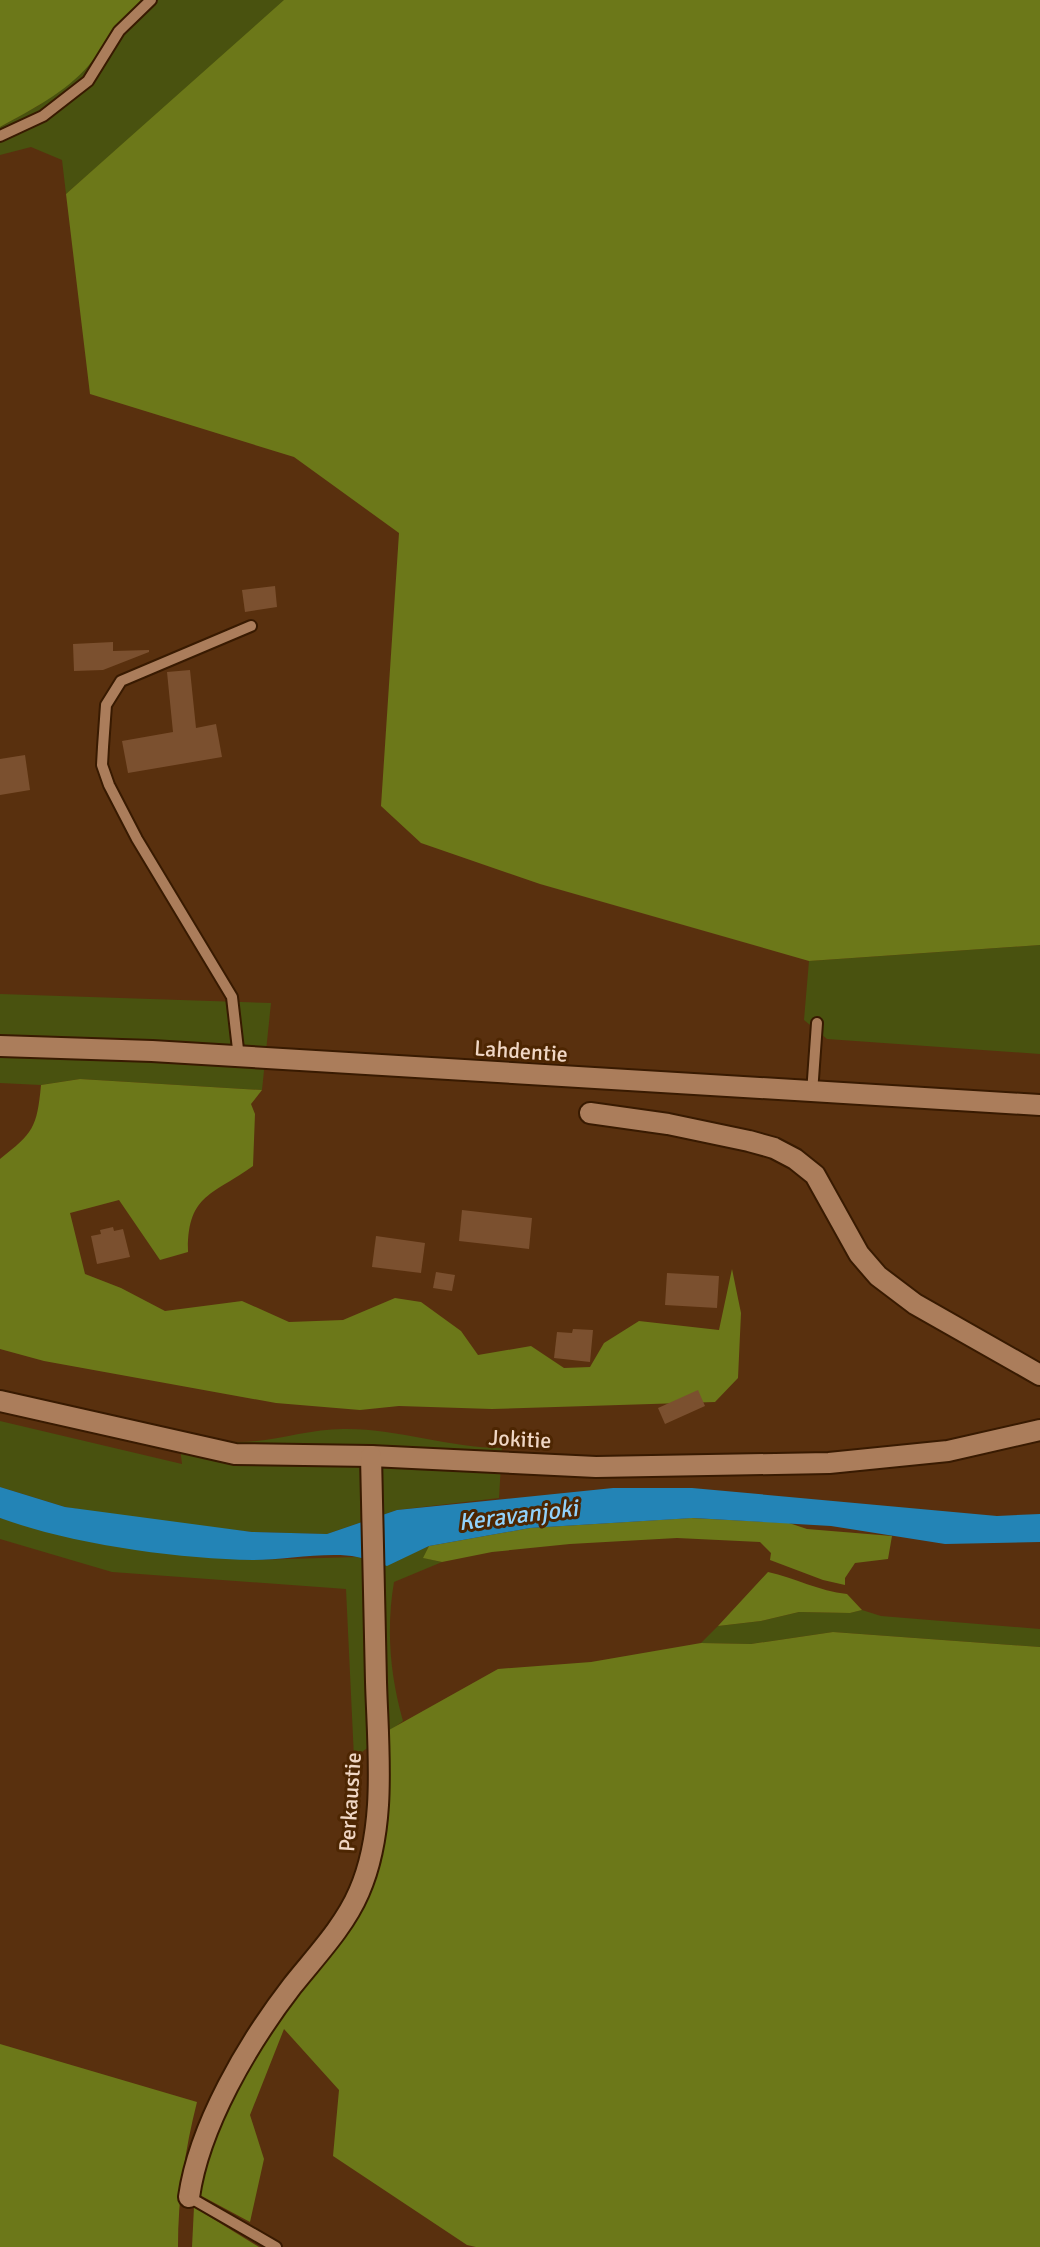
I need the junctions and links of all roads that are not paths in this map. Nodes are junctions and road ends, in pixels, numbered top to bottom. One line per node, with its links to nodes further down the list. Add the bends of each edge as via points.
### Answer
1 (151, 0): 2 (lane, via 119,31 88,81 43,116)
2 (0, 136)
3 (251, 626): 6 (lane, via 121,681 106,705 102,765 137,839 232,997)
4 (817, 1023): 7 (lane)
5 (0, 1046): 6 (street, Lahdentie)
6 (239, 1058): 7 (street, Lahdentie)
7 (812, 1093): 8 (street, Lahdentie)
8 (1040, 1105)
9 (590, 1113): 10 (street, via 749,1141 795,1159 815,1175 859,1254 878,1276 915,1304)
10 (1040, 1375)
11 (0, 1401): 13 (street, Jokitie, via 235,1454)
12 (1040, 1430): 13 (street, Jokitie, via 948,1451 829,1463 596,1467)
13 (371, 1456): 14 (street, Perkaustie, via 378,1782 372,1858 342,1921 260,2028 201,2141)
14 (189, 2197): 15 (lane)
15 (276, 2247)

